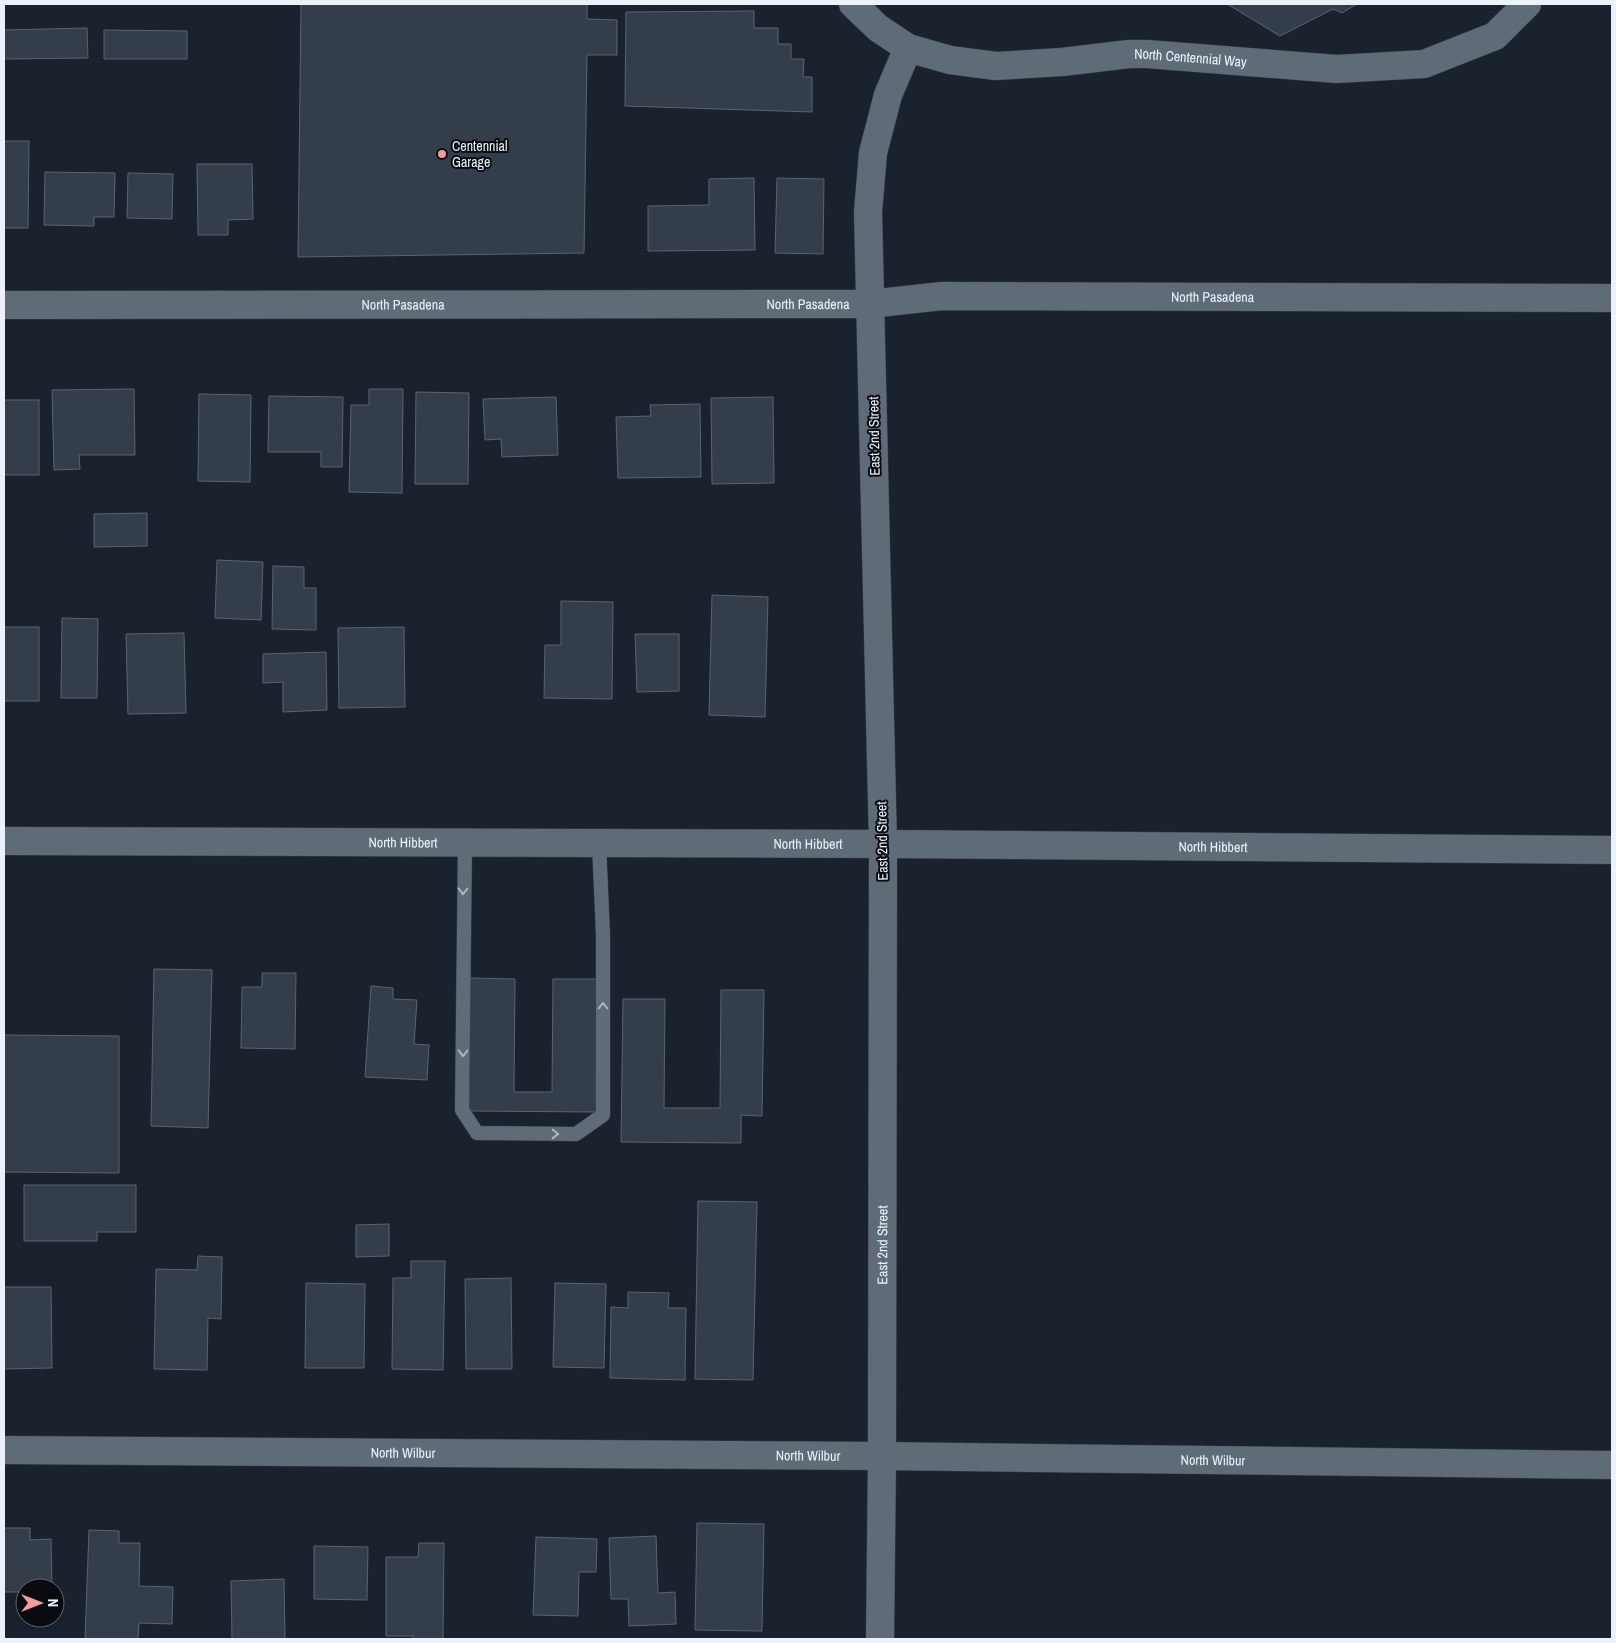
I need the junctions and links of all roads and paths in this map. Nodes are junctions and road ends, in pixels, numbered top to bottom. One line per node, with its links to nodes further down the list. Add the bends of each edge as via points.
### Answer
1 (853, 4): 3 (street, North Centennial Way, via 878,28)
2 (1527, 4): 3 (street, North Centennial Way, via 1495,36 1424,64 1337,69 1129,54 996,66 950,60)
3 (908, 48): 5 (street, East 2nd Street, via 888,95 873,153 868,212)
4 (1612, 298): 5 (street, North Pasadena, via 942,296)
5 (870, 304): 6 (street, North Pasadena); 10 (street, East 2nd Street)
6 (4, 305)
7 (4, 841): 8 (street, North Hibbert)
8 (465, 842): 9 (street, North Hibbert); 9 (lane, one-way to 9, via 462,1110 477,1133 576,1134 603,1114 603,935)
9 (599, 842): 10 (street, North Hibbert)
10 (883, 844): 11 (street, North Hibbert); 13 (street, East 2nd Street)
11 (1612, 850)
12 (4, 1450): 13 (street, North Wilbur)
13 (882, 1456): 14 (street, North Wilbur); 15 (street, East 2nd Street)
14 (1612, 1465)
15 (880, 1639)

